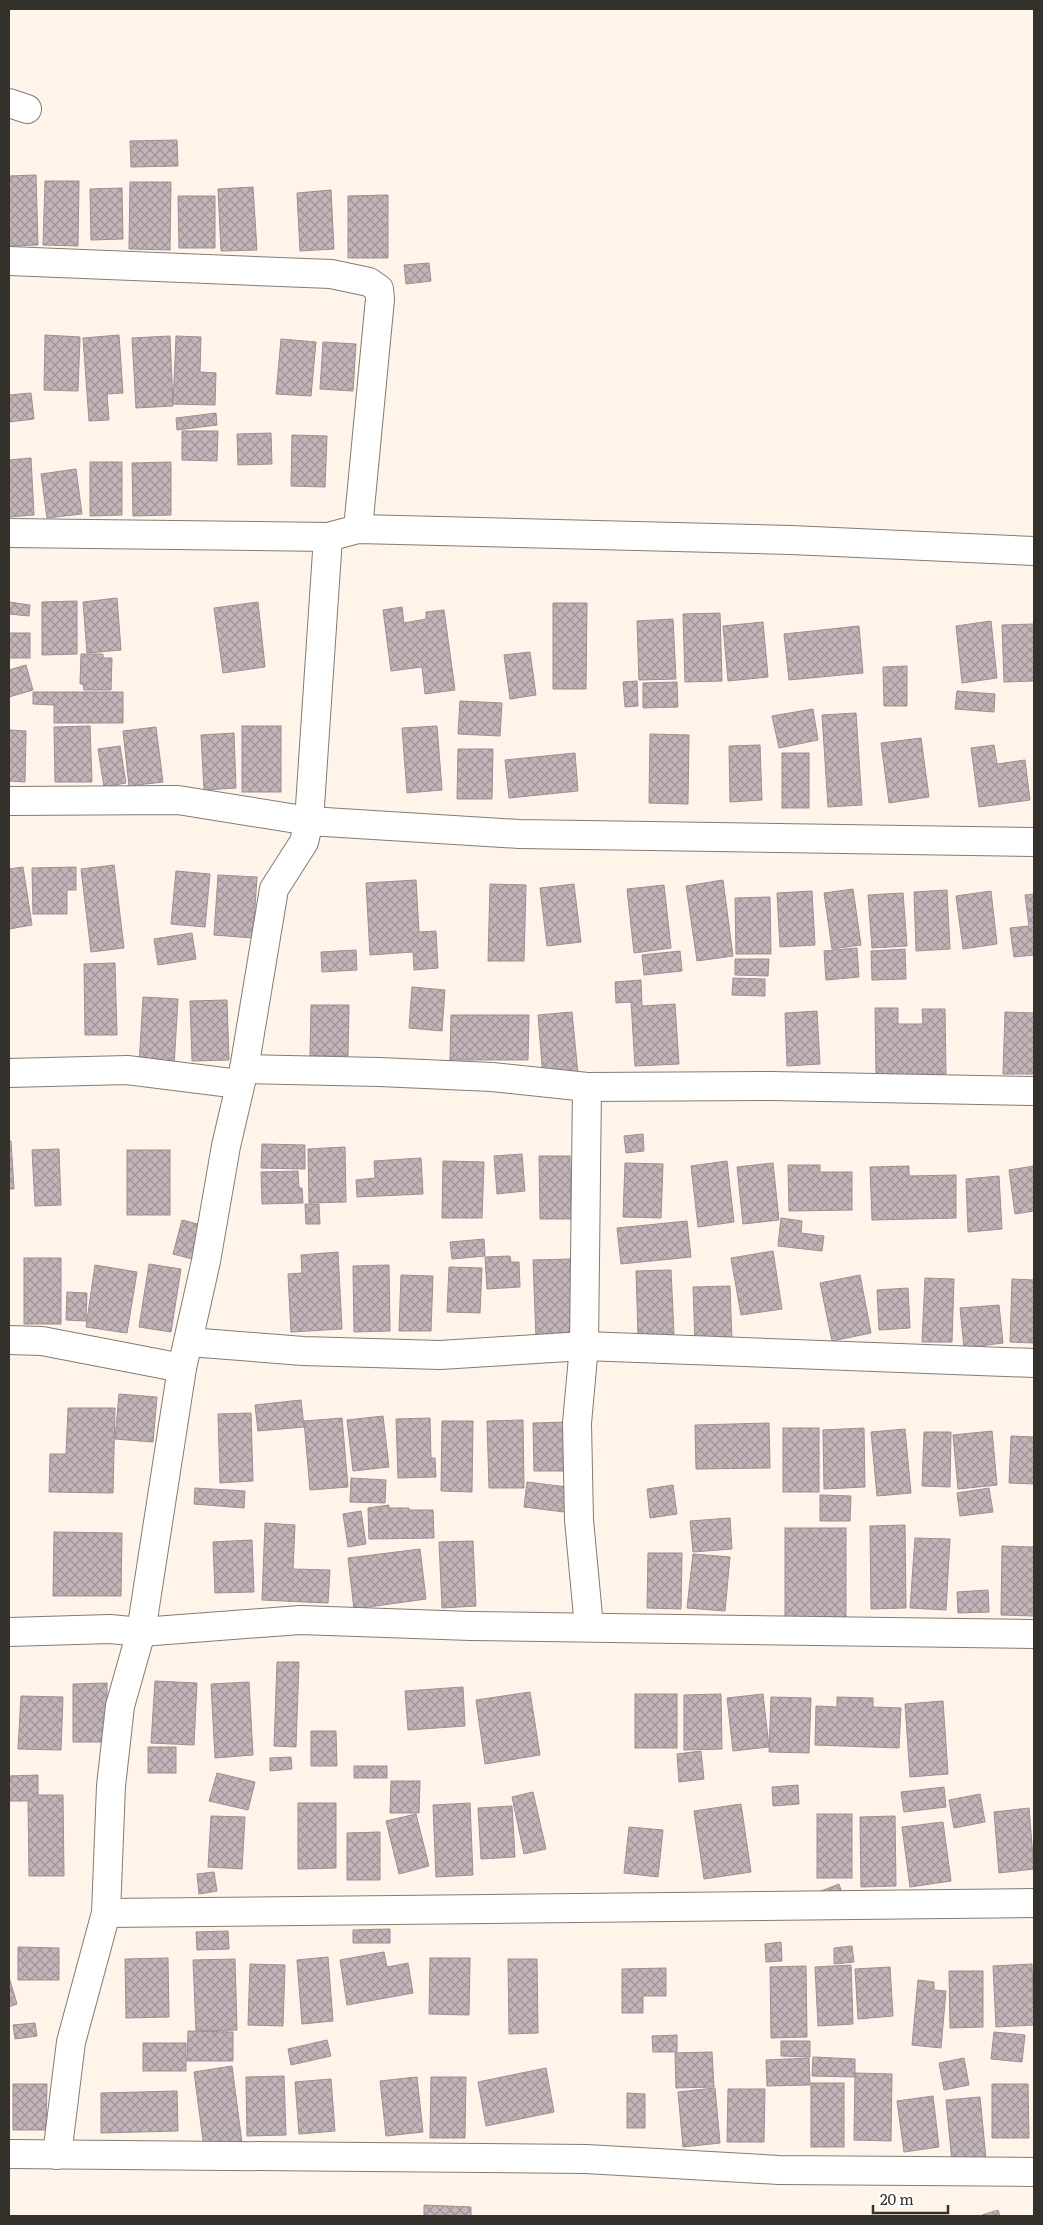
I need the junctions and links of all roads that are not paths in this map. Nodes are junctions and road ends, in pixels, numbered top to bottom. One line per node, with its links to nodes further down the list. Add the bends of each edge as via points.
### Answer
1 (9, 261): 2 (street, via 332,274 374,285 380,299)
2 (358, 529): 4 (street); 5 (street, via 791,540)
3 (9, 533): 4 (street)
4 (328, 537): 7 (street)
5 (1034, 551)
6 (9, 801): 7 (street, via 178,800)
7 (310, 821): 8 (street, via 519,834); 10 (street, via 304,842 274,889)
8 (1034, 842)
9 (9, 1073): 10 (street, via 127,1070)
10 (241, 1076): 11 (street, via 379,1072); 15 (street)
11 (586, 1087): 12 (street, via 772,1086); 14 (street)
12 (1034, 1091)
13 (9, 1340): 15 (street)
14 (584, 1346): 15 (street, via 440,1355 303,1351); 16 (street); 17 (street, via 577,1423 579,1520)
15 (185, 1355): 19 (street)
16 (1034, 1363)
17 (589, 1627): 19 (street, via 300,1620); 20 (street)
18 (9, 1632): 19 (street, via 110,1629)
19 (141, 1632): 22 (street, via 120,1706 110,1786)
20 (1034, 1634)
21 (1034, 1903): 22 (street)
22 (106, 1913): 24 (street, via 71,2042)
23 (9, 2154): 24 (street)
24 (57, 2155): 25 (street, via 586,2158 779,2170)
25 (1034, 2172)

